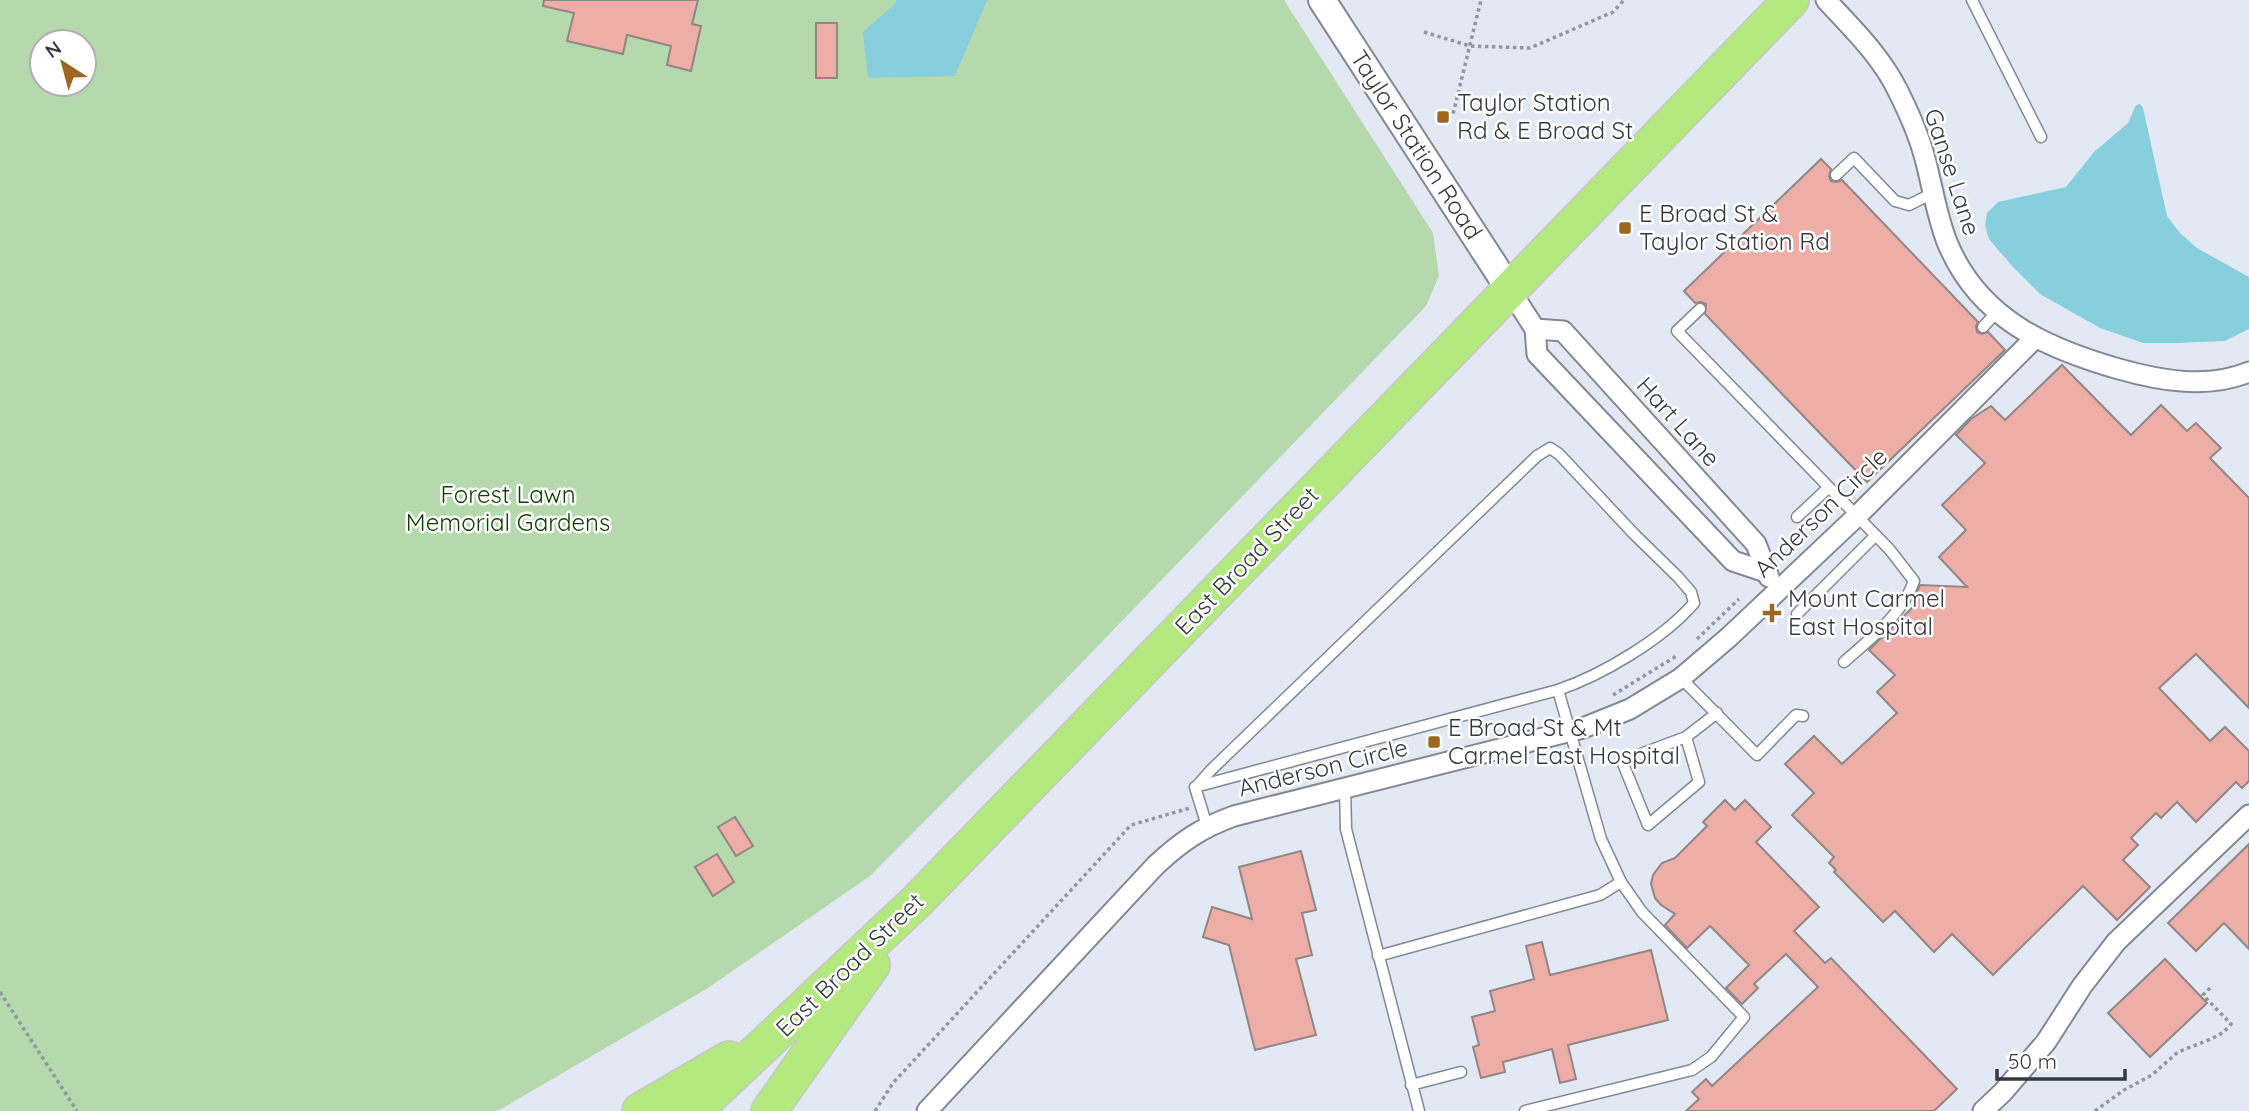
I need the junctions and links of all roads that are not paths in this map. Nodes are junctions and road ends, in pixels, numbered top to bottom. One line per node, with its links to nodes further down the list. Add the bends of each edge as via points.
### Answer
1 (1322, 0): 8 (main road, Taylor Station Road)
2 (1791, 0): 8 (highway, East Broad Street)
3 (1826, 0): 7 (street, Ganse Lane, via 1879,60 1897,88 1924,154)
4 (1972, 0): 5 (lane)
5 (2041, 137)
6 (1836, 175): 7 (lane, via 1854,158 1895,201 1909,205)
7 (1933, 193): 10 (street, Ganse Lane, via 1956,259)
8 (1510, 290): 12 (street); 34 (highway, East Broad Street)
9 (1700, 309): 15 (lane, via 1677,331)
10 (1997, 312): 11 (lane); 13 (street, Ganse Lane)
11 (1983, 327)
12 (1535, 329): 19 (street, via 1537,354 1711,538 1733,561); 19 (street, Hart Lane, via 1563,331 1756,544)
13 (2035, 338): 14 (street, Ganse Lane, via 2095,362 2177,381 2216,380); 17 (street, Anderson Circle)
14 (2249, 372)
15 (1828, 488): 16 (lane); 17 (lane)
16 (1797, 517)
17 (1856, 517): 18 (lane); 20 (street, Anderson Circle)
18 (1875, 536): 21 (lane); 22 (lane, via 1914,581 1907,600)
19 (1766, 572): 20 (street, Hart Lane)
20 (1776, 591): 23 (street, Anderson Circle)
21 (1797, 614)
22 (1844, 662)
23 (1681, 678): 25 (lane); 27 (street, Anderson Circle, via 1630,709)
24 (1558, 690): 27 (lane); 30 (lane); 30 (lane, via 1630,655 1694,603 1678,577 1550,448)
25 (1717, 713): 26 (lane, via 1757,755 1796,715); 28 (lane)
26 (1803, 716)
27 (1570, 731): 29 (street, Anderson Circle); 33 (lane, via 1601,839)
28 (1686, 737): 28 (lane, via 1622,761 1648,825 1699,782)
29 (1345, 787): 32 (street, Anderson Circle); 35 (lane, via 1346,830)
30 (1195, 788): 32 (lane)
31 (2249, 816): 45 (street, via 2116,942 2046,1042)
32 (1207, 826): 42 (street, Anderson Circle, via 1156,865)
33 (1621, 882): 35 (lane, via 1600,895); 44 (lane, via 1642,912 1744,1017 1711,1057 1692,1070)
34 (917, 901): 36 (highway, East Broad Street); 41 (highway)
35 (1378, 956): 38 (lane)
36 (784, 1028): 39 (highway); 40 (highway, East Broad Street)
37 (1461, 1072): 38 (lane)
38 (1411, 1085): 43 (lane)
39 (640, 1111)
40 (694, 1111)
41 (769, 1111)
42 (927, 1111)
43 (1419, 1111)
44 (1525, 1111)
45 (1983, 1111)

